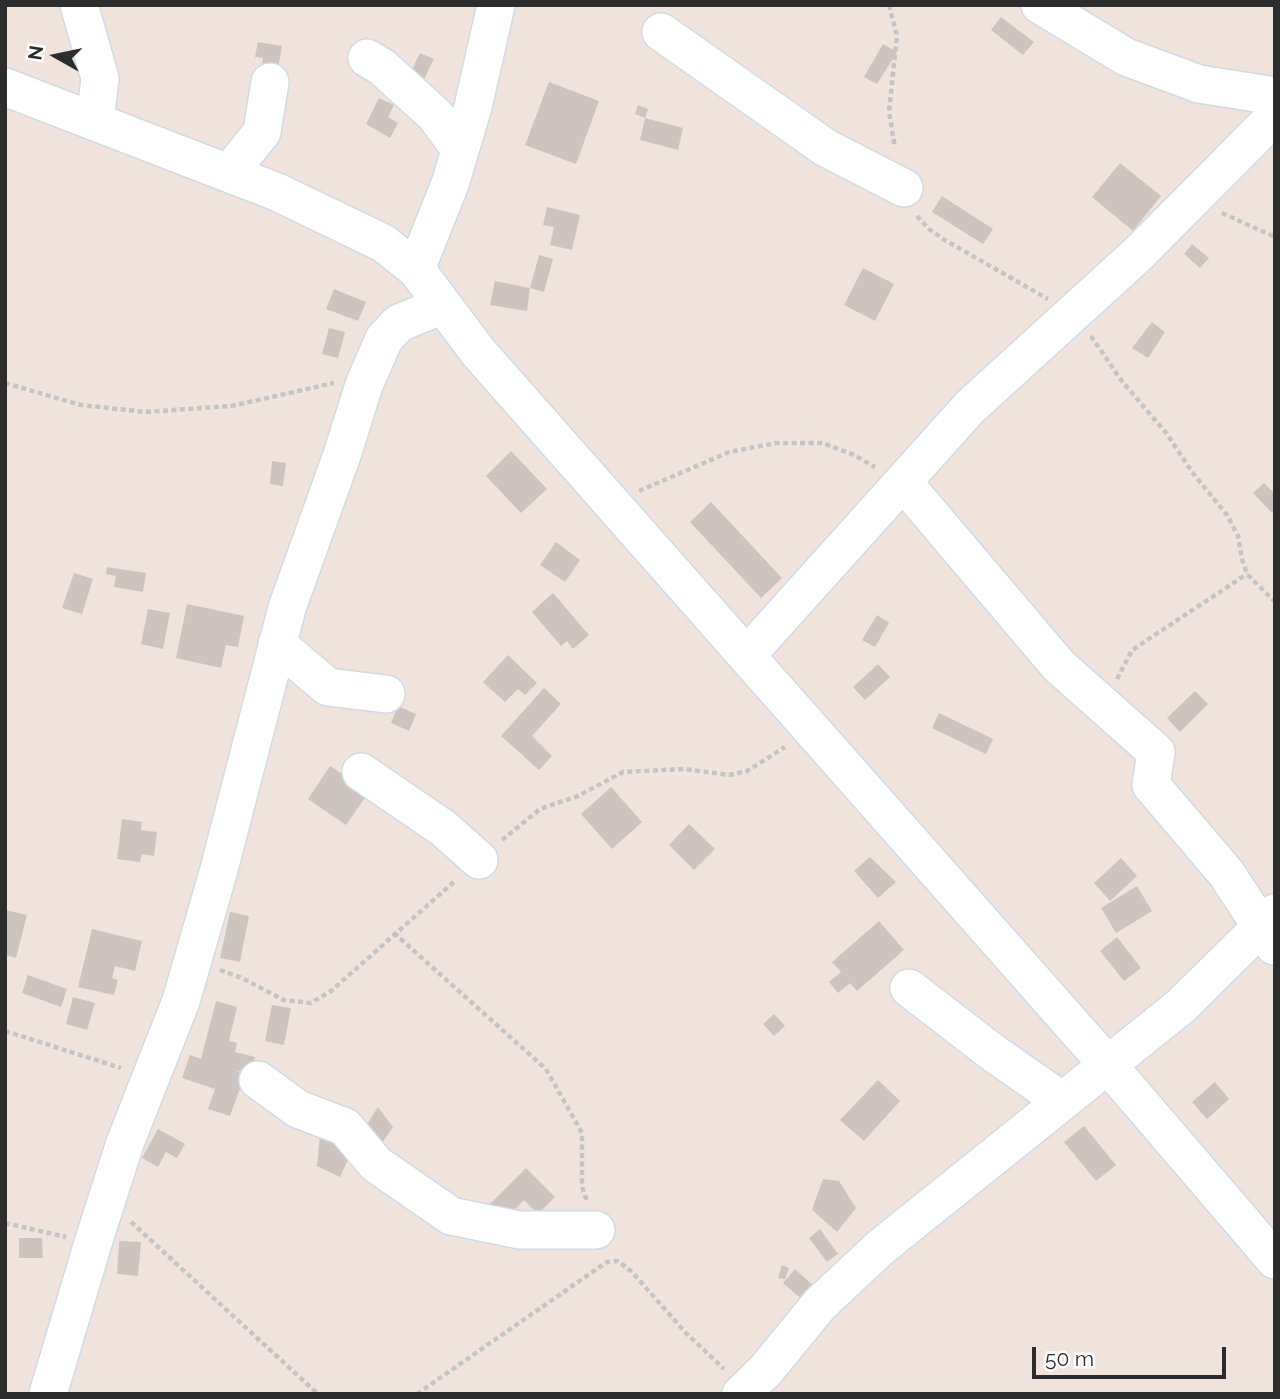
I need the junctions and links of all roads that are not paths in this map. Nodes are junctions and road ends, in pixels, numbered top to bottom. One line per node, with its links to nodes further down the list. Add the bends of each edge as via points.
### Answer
1 (79, 5): 10 (street, via 100,78)
2 (496, 5): 11 (street)
3 (1063, 11): 8 (street, via 1126,57 1199,84)
4 (661, 32): 13 (street, via 826,148)
5 (367, 58): 11 (street, via 382,66 435,115)
6 (270, 82): 12 (street, via 262,132)
7 (5, 87): 10 (street)
8 (1275, 96)
9 (1275, 116): 16 (street, via 1138,254 970,407)
10 (95, 122): 12 (street)
11 (460, 149): 14 (street)
12 (229, 173): 14 (street, via 383,243)
13 (904, 188)
14 (416, 269): 15 (street)
15 (443, 305): 17 (street, via 399,323 384,338); 18 (street, via 479,353)
16 (903, 482): 18 (street); 22 (street, via 1059,666 1157,752 1151,785)
17 (277, 644): 19 (street, via 328,687); 30 (street, via 181,1001 125,1143)
18 (747, 655): 24 (street)
19 (386, 694)
20 (361, 772): 21 (street, via 443,828)
21 (479, 860)
22 (1270, 929): 24 (street)
23 (909, 988): 26 (street)
24 (1107, 1064): 26 (street); 28 (street)
25 (258, 1080): 27 (street, via 298,1109 345,1127 376,1164 451,1216 519,1230)
26 (1062, 1101): 29 (street, via 881,1247 820,1304)
27 (596, 1230)
28 (1275, 1260)
29 (743, 1391)
30 (48, 1394)

